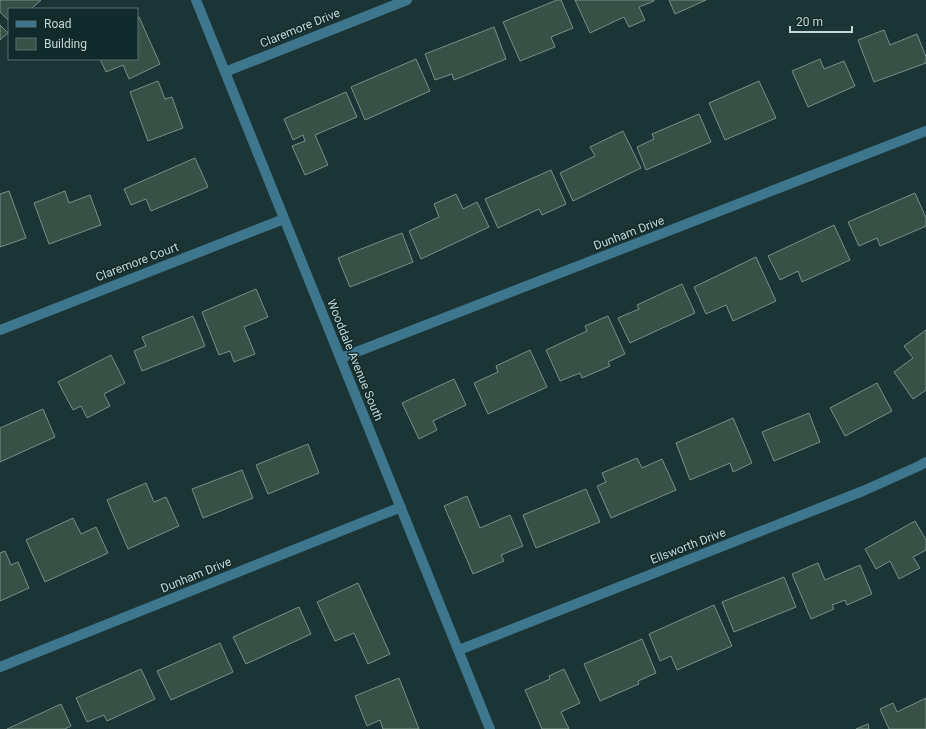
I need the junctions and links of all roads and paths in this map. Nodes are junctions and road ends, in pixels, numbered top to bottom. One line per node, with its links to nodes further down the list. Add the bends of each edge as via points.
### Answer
1 (196, 0): 3 (street, Wooddale Avenue South)
2 (407, 0): 3 (street, Claremore Drive)
3 (225, 72): 5 (street, Wooddale Avenue South)
4 (926, 131): 7 (street, Dunham Drive)
5 (284, 219): 6 (street, Claremore Court); 7 (street, Wooddale Avenue South)
6 (0, 330)
7 (341, 358): 9 (street, Wooddale Avenue South)
8 (926, 462): 10 (street, Ellsworth Drive, via 863,491)
9 (401, 507): 10 (street, Wooddale Avenue South); 11 (street, Dunham Drive)
10 (459, 650): 12 (street, Wooddale Avenue South)
11 (0, 667)
12 (490, 729)

